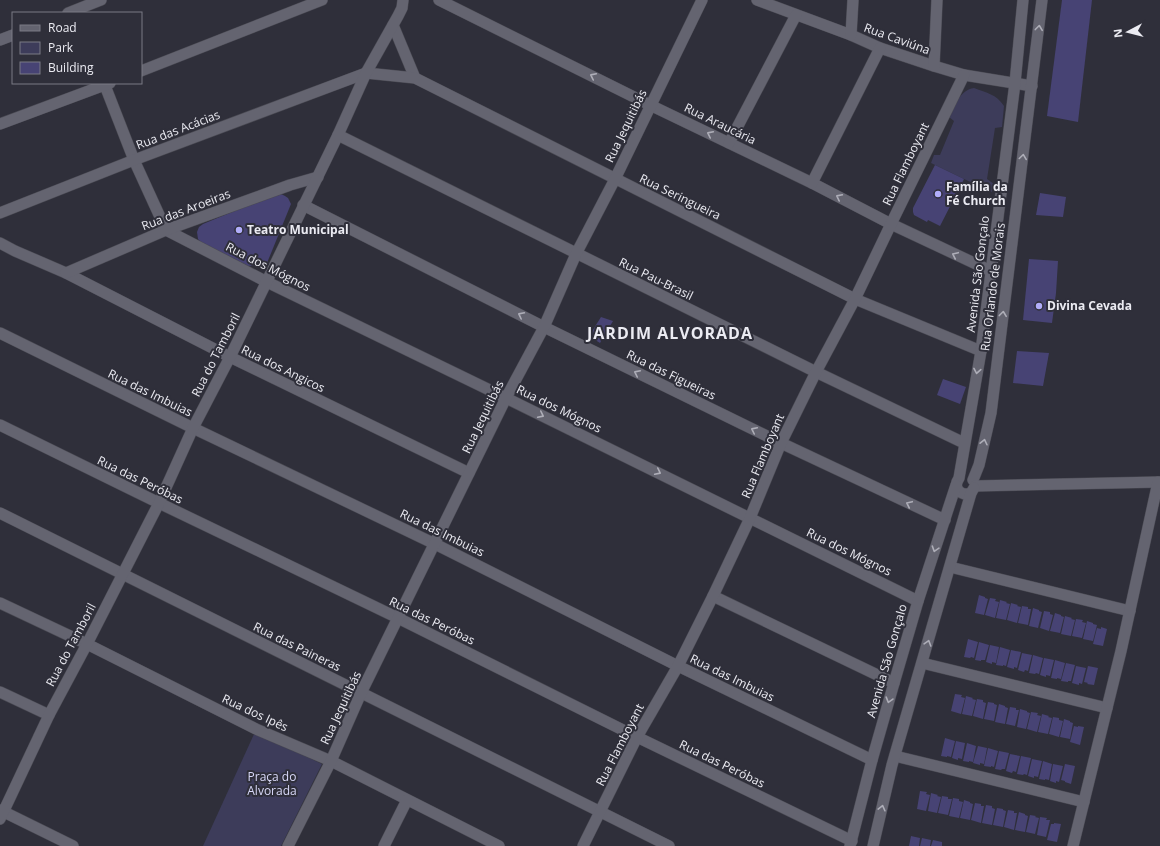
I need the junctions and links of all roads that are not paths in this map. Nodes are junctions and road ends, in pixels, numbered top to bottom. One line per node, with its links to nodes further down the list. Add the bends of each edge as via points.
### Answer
1 (101, 0): 12 (street)
2 (322, 0): 20 (street)
3 (403, 0): 4 (street); 14 (street, Rua do Tamboril, via 402,8)
4 (407, 0)
5 (439, 0): 27 (street, Rua Araucária, one-way to 5)
6 (702, 0): 27 (street, Rua Jequitibás)
7 (853, 0): 16 (street)
8 (937, 0): 19 (street)
9 (1023, 0): 24 (street, Avenida São Gonçalo)
10 (1042, 0): 26 (street, Rua Orlando de Morais, one-way to 10)
11 (763, 1): 13 (street, Rua Caviúna)
12 (73, 9)
13 (796, 15): 16 (street, Rua Caviúna); 30 (street)
14 (393, 25): 21 (street, Rua do Tamboril); 23 (street)
15 (12, 35): 17 (street)
16 (851, 35): 18 (street, Rua Caviúna)
17 (0, 40)
18 (880, 48): 19 (street, Rua Caviúna); 36 (street)
19 (934, 66): 22 (street, Rua Caviúna)
20 (142, 71)
21 (366, 73): 23 (street, Rua Seringueira); 29 (street, Rua do Tamboril); 31 (street, Rua das Acácias)
22 (964, 75): 24 (street, Rua Caviúna); 39 (street, Rua Flamboyant)
23 (415, 78): 34 (street, Rua Seringueira)
24 (1015, 83): 26 (street, Rua Caviúna); 32 (street, Avenida São Gonçalo)
25 (106, 84): 28 (street); 31 (street)
26 (1032, 86): 35 (street, Rua Orlando de Morais, one-way to 26)
27 (650, 105): 30 (street, Rua Araucária, one-way to 27); 34 (street, Rua Jequitibás)
28 (0, 124)
29 (338, 135): 33 (street, Rua do Tamboril); 42 (street, Rua Pau-Brasil)
30 (729, 143): 36 (street, Rua Araucária)
31 (134, 160): 38 (street, Rua das Acácias); 40 (street)
32 (1004, 174): 35 (street); 43 (street, Avenida São Gonçalo)
33 (318, 177): 37 (street, Rua do Tamboril); 40 (street, Rua das Aroeiras)
34 (615, 179): 42 (street, Rua Jequitibás); 46 (street, Rua Seringueira)
35 (1020, 179): 60 (street, Rua Orlando de Morais, one-way to 35, via 991,413)
36 (812, 183): 39 (street, Rua Araucária, one-way to 36)
37 (303, 206): 45 (street, Rua do Tamboril); 47 (street, Rua das Figueiras, one-way to 37)
38 (0, 213)
39 (891, 224): 43 (street, Rua Araucária, one-way to 39); 46 (street, Rua Flamboyant)
40 (166, 230): 44 (street, Rua das Aroeiras); 45 (street, Rua dos Mógnos)
41 (0, 243): 44 (street, Rua dos Angicos)
42 (576, 254): 47 (street, Rua Jequitibás); 51 (street, Rua Pau-Brasil)
43 (990, 271): 49 (street, Avenida São Gonçalo)
44 (66, 273): 50 (street, Rua dos Angicos)
45 (266, 282): 50 (street, Rua do Tamboril); 52 (street, Rua dos Mógnos)
46 (855, 299): 49 (street, Rua Seringueira); 51 (street, Rua Flamboyant)
47 (544, 327): 52 (street, Rua Jequitibás); 55 (street, Rua das Figueiras, one-way to 47)
48 (0, 333): 54 (street, Rua das Imbuias)
49 (981, 351): 56 (street, Avenida São Gonçalo, one-way to 56)
50 (230, 357): 54 (street, Rua do Tamboril); 57 (street, Rua dos Angicos)
51 (816, 372): 55 (street, Rua Flamboyant); 56 (street, Rua Pau-Brasil)
52 (506, 398): 57 (street, Rua Jequitibás); 63 (street, Rua dos Mógnos, one-way to 63)
53 (0, 425): 61 (street, Rua das Peróbas)
54 (193, 428): 61 (street, Rua do Tamboril); 65 (street, Rua das Imbuias)
55 (781, 443): 63 (street, Rua Flamboyant); 64 (street, Rua das Figueiras, one-way to 55)
56 (964, 443): 58 (street, Avenida São Gonçalo)
57 (470, 473): 65 (street, Rua Jequitibás)
58 (957, 482): 60 (street, via 965,475 971,477); 60 (street, via 959,493 967,494); 64 (street, Avenida São Gonçalo)
59 (1159, 482): 60 (street); 71 (street)
60 (973, 486): 66 (street)
61 (159, 503): 67 (street, Rua do Tamboril); 72 (street, Rua das Peróbas)
62 (0, 514): 67 (street, Rua das Paineras)
63 (750, 518): 68 (street, Rua Flamboyant); 69 (street, Rua dos Mógnos)
64 (945, 520): 69 (street, Avenida São Gonçalo, one-way to 69)
65 (435, 544): 72 (street, Rua Jequitibás); 75 (street, Rua das Imbuias)
66 (950, 567): 71 (street); 74 (street, one-way to 66)
67 (122, 574): 73 (street, Rua do Tamboril); 78 (street, Rua das Paineras)
68 (713, 596): 75 (street, Rua Flamboyant); 76 (street)
69 (918, 601): 76 (street, Avenida São Gonçalo)
70 (0, 603): 73 (street, Rua dos Ipês)
71 (1130, 611): 79 (street)
72 (398, 618): 78 (street, Rua Jequitibás); 81 (street, Rua das Peróbas)
73 (87, 644): 80 (street, Rua do Tamboril); 84 (street, Rua dos Ipês, via 256,729)
74 (922, 663): 79 (street); 82 (street)
75 (678, 666): 81 (street, Rua Flamboyant); 83 (street, Rua das Imbuias)
76 (894, 683): 83 (street, Avenida São Gonçalo, one-way to 83)
77 (0, 692): 80 (street)
78 (361, 693): 84 (street, Rua Jequitibás); 87 (street, Rua das Paineras)
79 (1107, 708): 86 (street)
80 (49, 715): 88 (street, Rua do Tamboril)
81 (637, 737): 87 (street, Rua Flamboyant); 90 (street, Rua das Peróbas)
82 (895, 756): 86 (street); 96 (street, one-way to 82)
83 (872, 760): 90 (street, Avenida São Gonçalo)
84 (331, 761): 85 (street, Rua dos Ipês); 92 (street, Rua Jequitibás)
85 (407, 800): 89 (street, Rua dos Ipês); 93 (street)
86 (1084, 802): 97 (street)
87 (600, 812): 94 (street, Rua Flamboyant); 95 (street, Rua das Paineras)
88 (1, 814): 91 (street)
89 (492, 844)
90 (851, 844)
91 (73, 846)
92 (288, 846)
93 (384, 846)
94 (584, 846)
95 (669, 846)
96 (873, 846)
97 (1073, 846)

